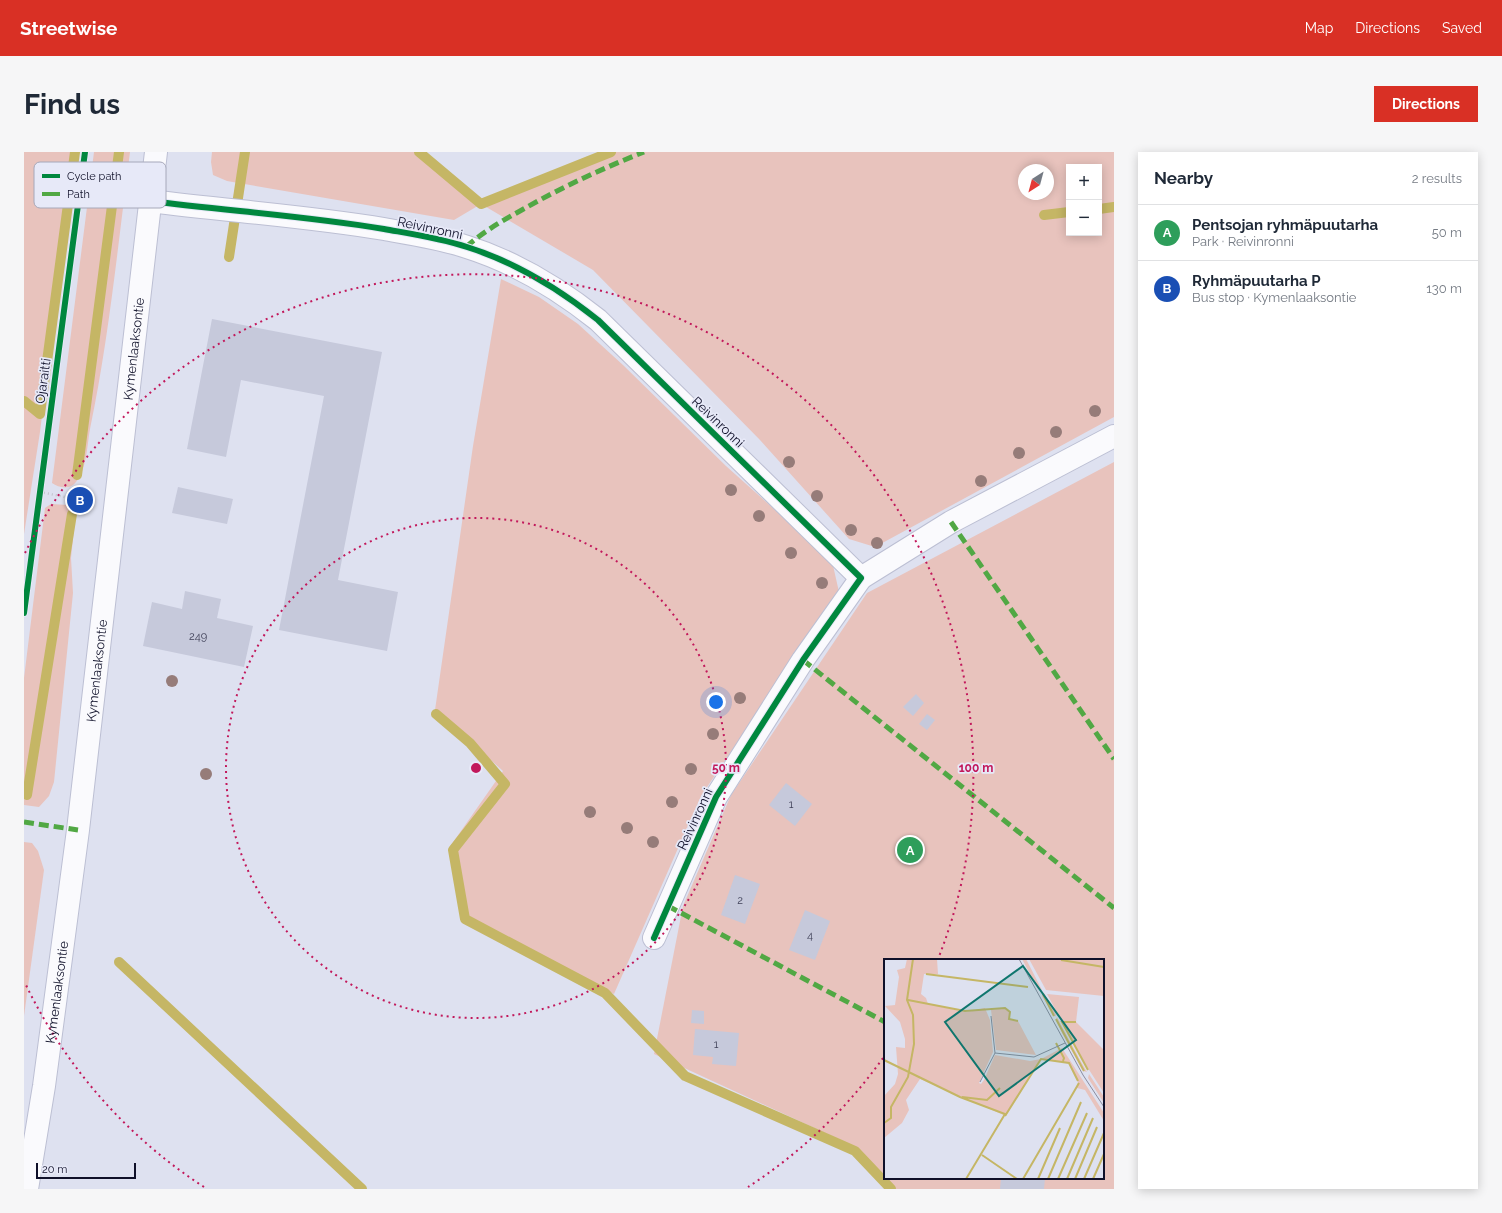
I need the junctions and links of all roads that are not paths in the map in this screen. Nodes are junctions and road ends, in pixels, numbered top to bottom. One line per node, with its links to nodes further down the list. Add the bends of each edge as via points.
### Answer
1 (156, 152): 2 (street, Kymenlaaksontie)
2 (155, 162)
3 (166, 203): 6 (street, Reivinronni, via 329,220 423,236 466,246 534,277 568,296 598,320)
4 (149, 208): 8 (street, Kymenlaaksontie, via 78,830 44,1086)
5 (1114, 436): 6 (street, via 951,522)
6 (861, 578): 7 (street, Reivinronni, via 803,660 716,797)
7 (654, 938)
8 (27, 1189)

